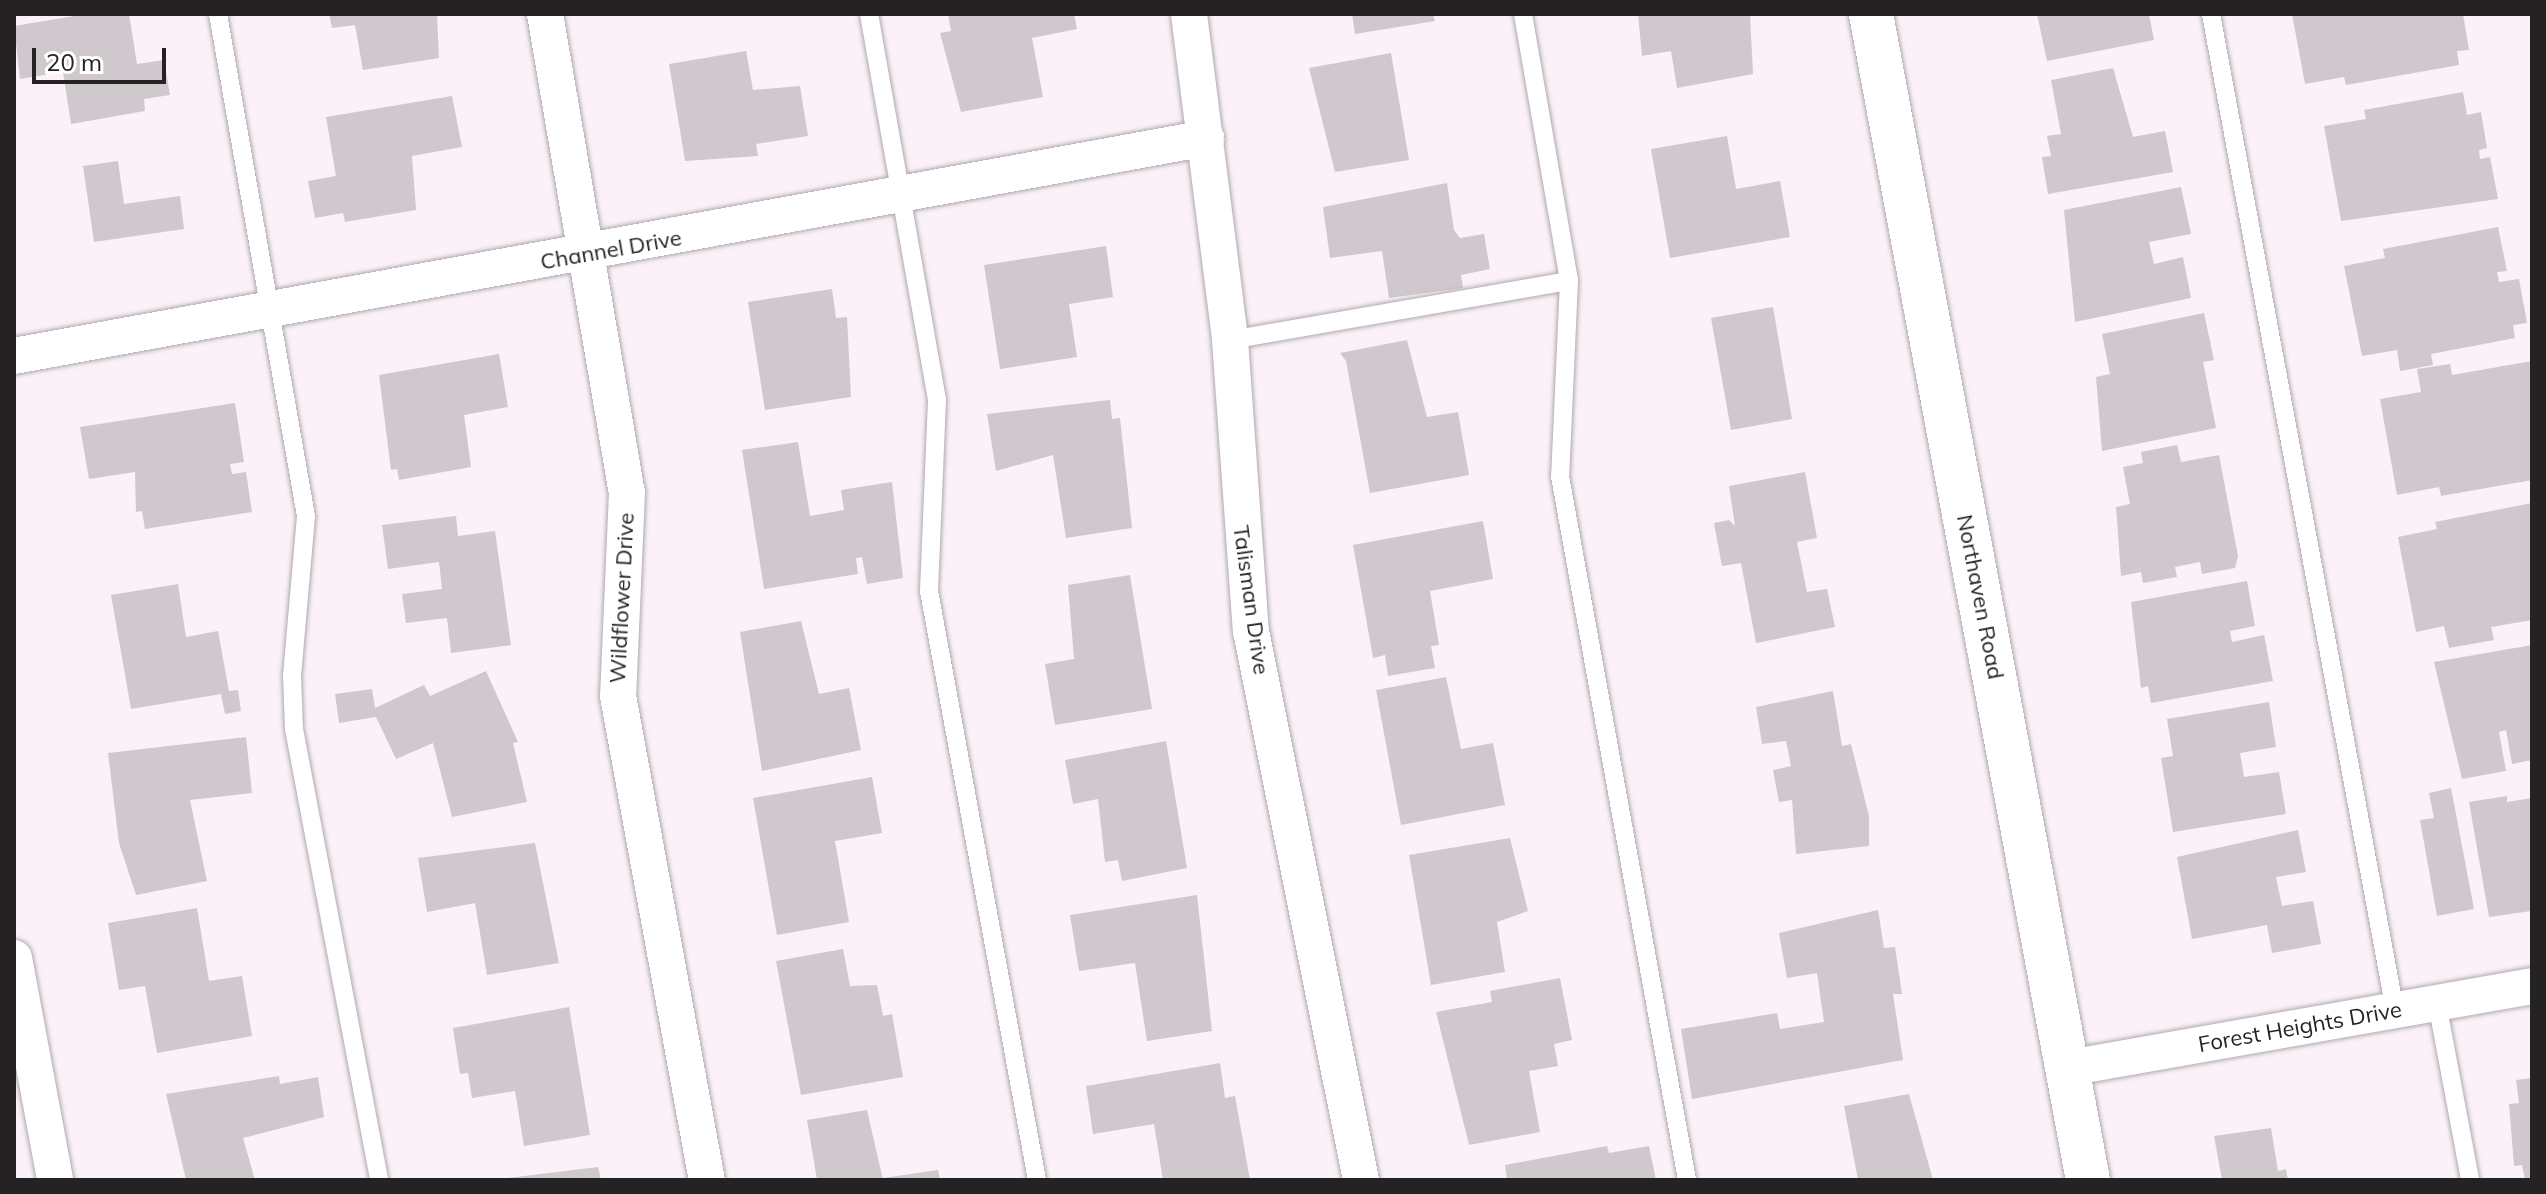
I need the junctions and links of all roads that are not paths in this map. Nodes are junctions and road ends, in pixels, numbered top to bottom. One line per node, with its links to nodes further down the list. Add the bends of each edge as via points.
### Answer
1 (218, 14): 12 (lane)
2 (545, 14): 10 (street, Wildflower Drive)
3 (869, 14): 9 (lane)
4 (1189, 14): 8 (street, Talisman Drive)
5 (1523, 14): 11 (lane)
6 (1871, 14): 19 (street, Northaven Road)
7 (2211, 14): 18 (lane)
8 (1206, 138): 9 (street, Channel Drive); 13 (street, Talisman Drive)
9 (901, 197): 10 (street, Channel Drive); 23 (lane, via 937,400 929,591)
10 (586, 255): 12 (street, Channel Drive); 22 (street, Wildflower Drive, via 627,492 618,696)
11 (1569, 281): 13 (lane); 25 (lane, via 1560,476)
12 (269, 311): 14 (street, Channel Drive); 21 (lane, via 306,516 292,675 294,729)
13 (1230, 340): 24 (street, Talisman Drive, via 1251,631)
14 (14, 356)
15 (14, 958): 20 (street)
16 (2532, 986): 17 (street, Forest Heights Drive)
17 (2437, 1003): 18 (street, Forest Heights Drive); 27 (lane)
18 (2395, 1011): 19 (street, Forest Heights Drive)
19 (2068, 1068): 26 (street, Northaven Road)
20 (55, 1180)
21 (379, 1180)
22 (707, 1180)
23 (1037, 1180)
24 (1361, 1180)
25 (1687, 1180)
26 (2088, 1180)
27 (2470, 1180)

